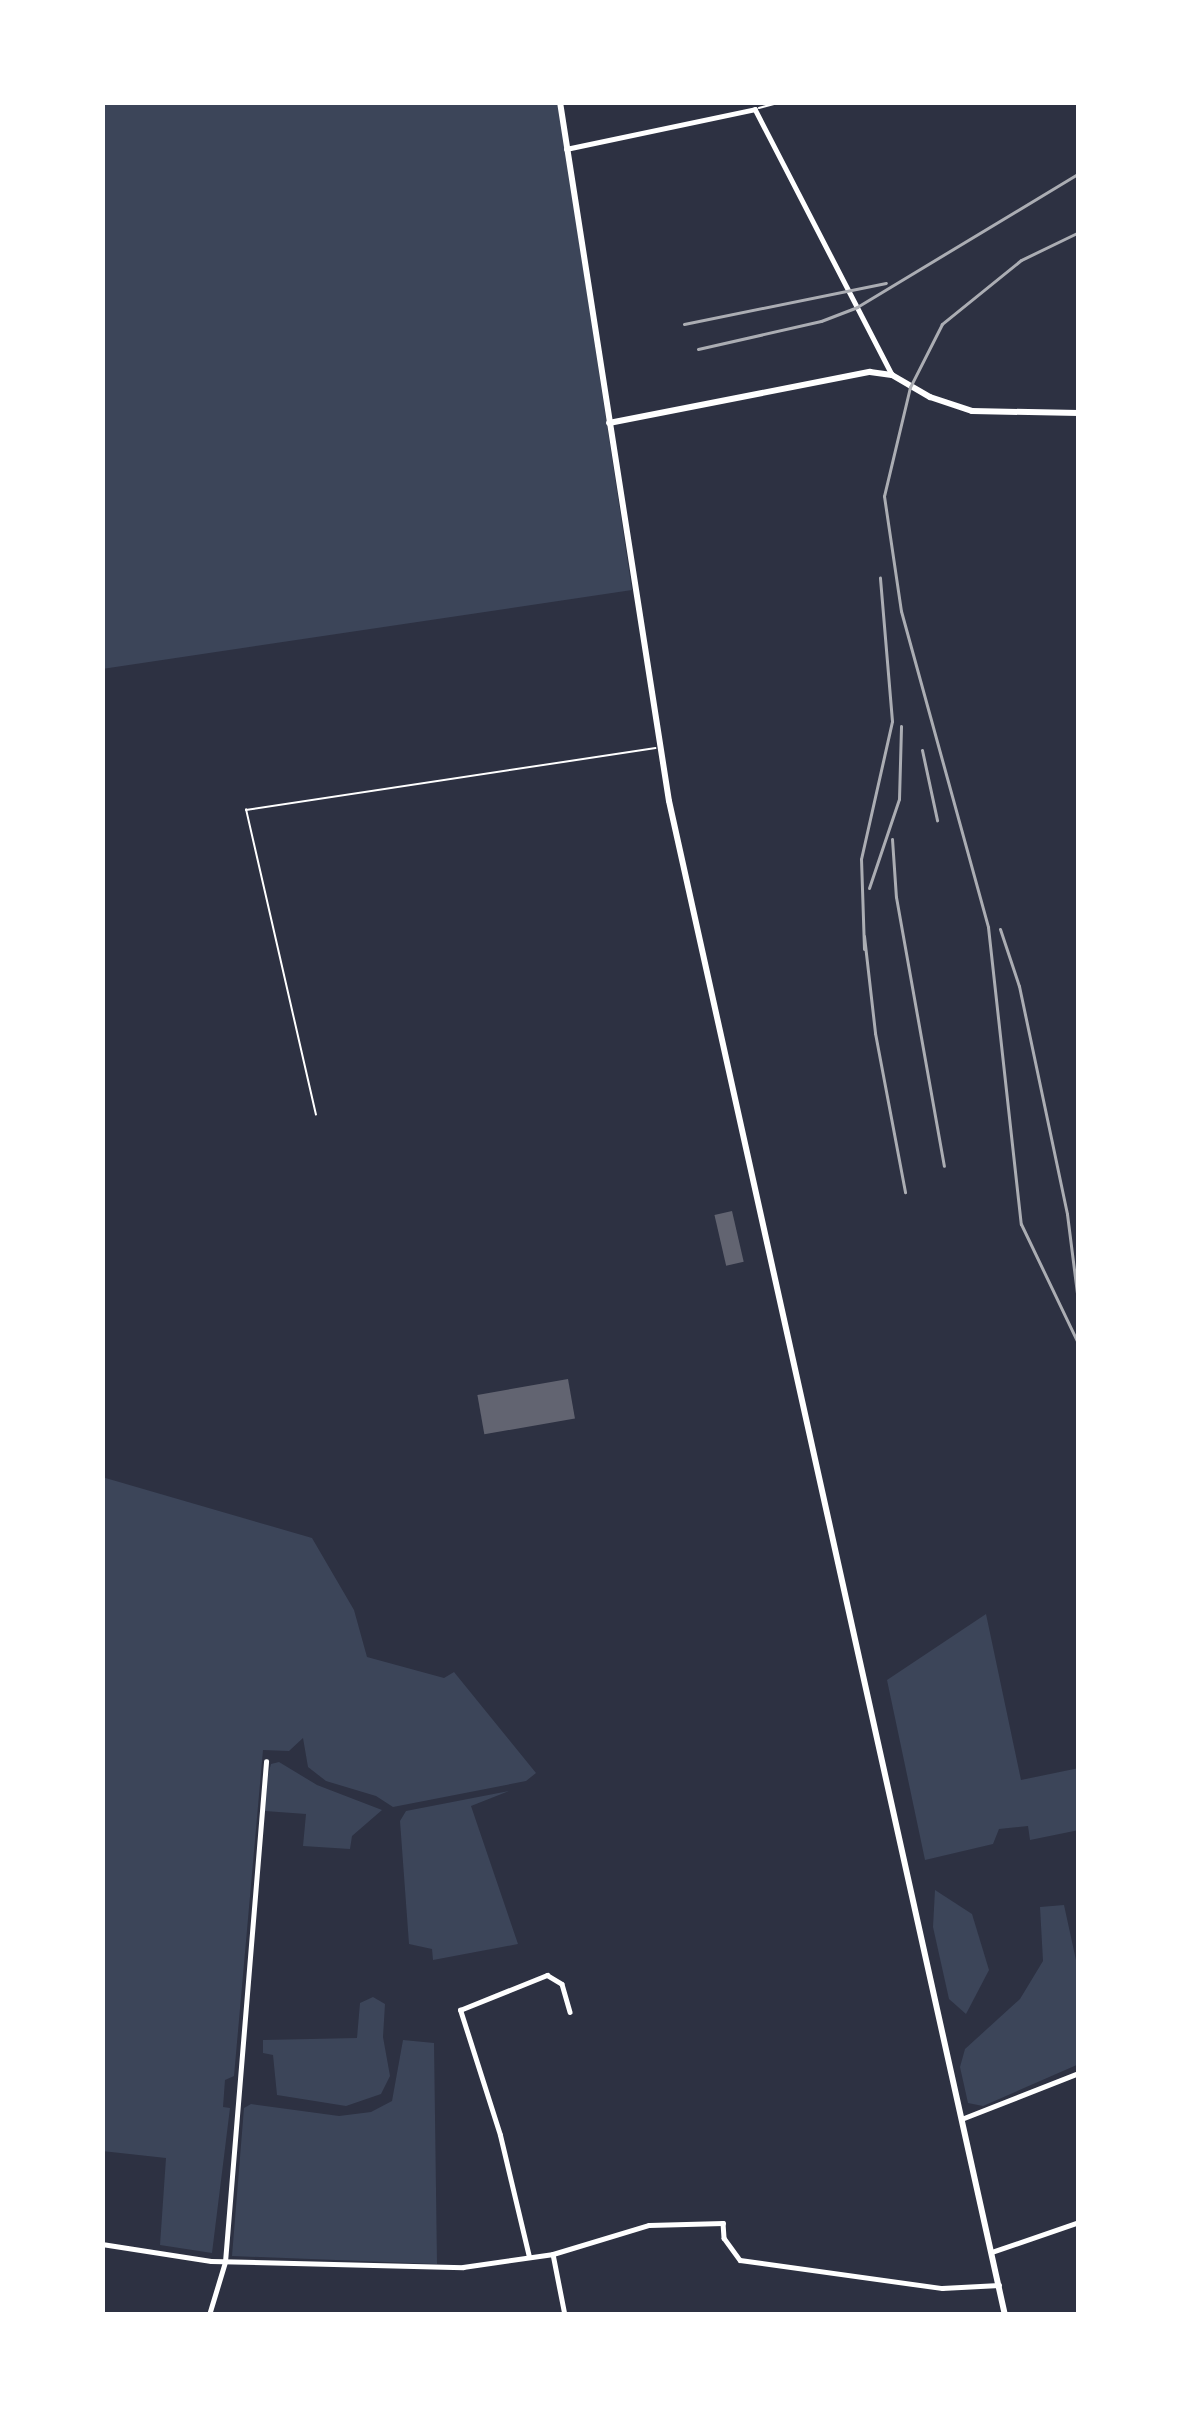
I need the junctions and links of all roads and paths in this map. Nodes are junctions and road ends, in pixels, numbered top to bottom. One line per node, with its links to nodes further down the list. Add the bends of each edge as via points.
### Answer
1 (560, 102): 4 (main road)
2 (781, 102): 3 (lane)
3 (755, 109): 4 (street); 5 (street)
4 (565, 149): 7 (main road)
5 (892, 375): 6 (main road, via 972,411); 7 (main road, via 845,374)
6 (1079, 413)
7 (609, 423): 8 (main road)
8 (660, 747): 9 (lane, via 246,810); 13 (main road, via 740,1140)
9 (316, 1115)
10 (266, 1762): 19 (street)
11 (570, 2012): 18 (street, via 562,1984 547,1975 460,2010)
12 (1079, 2073): 13 (street)
13 (964, 2118): 16 (main road)
14 (1079, 2222): 16 (street)
15 (102, 2244): 19 (street)
16 (992, 2252): 20 (main road)
17 (553, 2254): 18 (street); 20 (street, via 649,2225 722,2223 740,2260 942,2288); 22 (street)
18 (529, 2257): 19 (street, via 463,2267)
19 (225, 2262): 21 (street)
20 (999, 2285): 23 (main road)
21 (209, 2315)
22 (565, 2315)
23 (1005, 2315)

